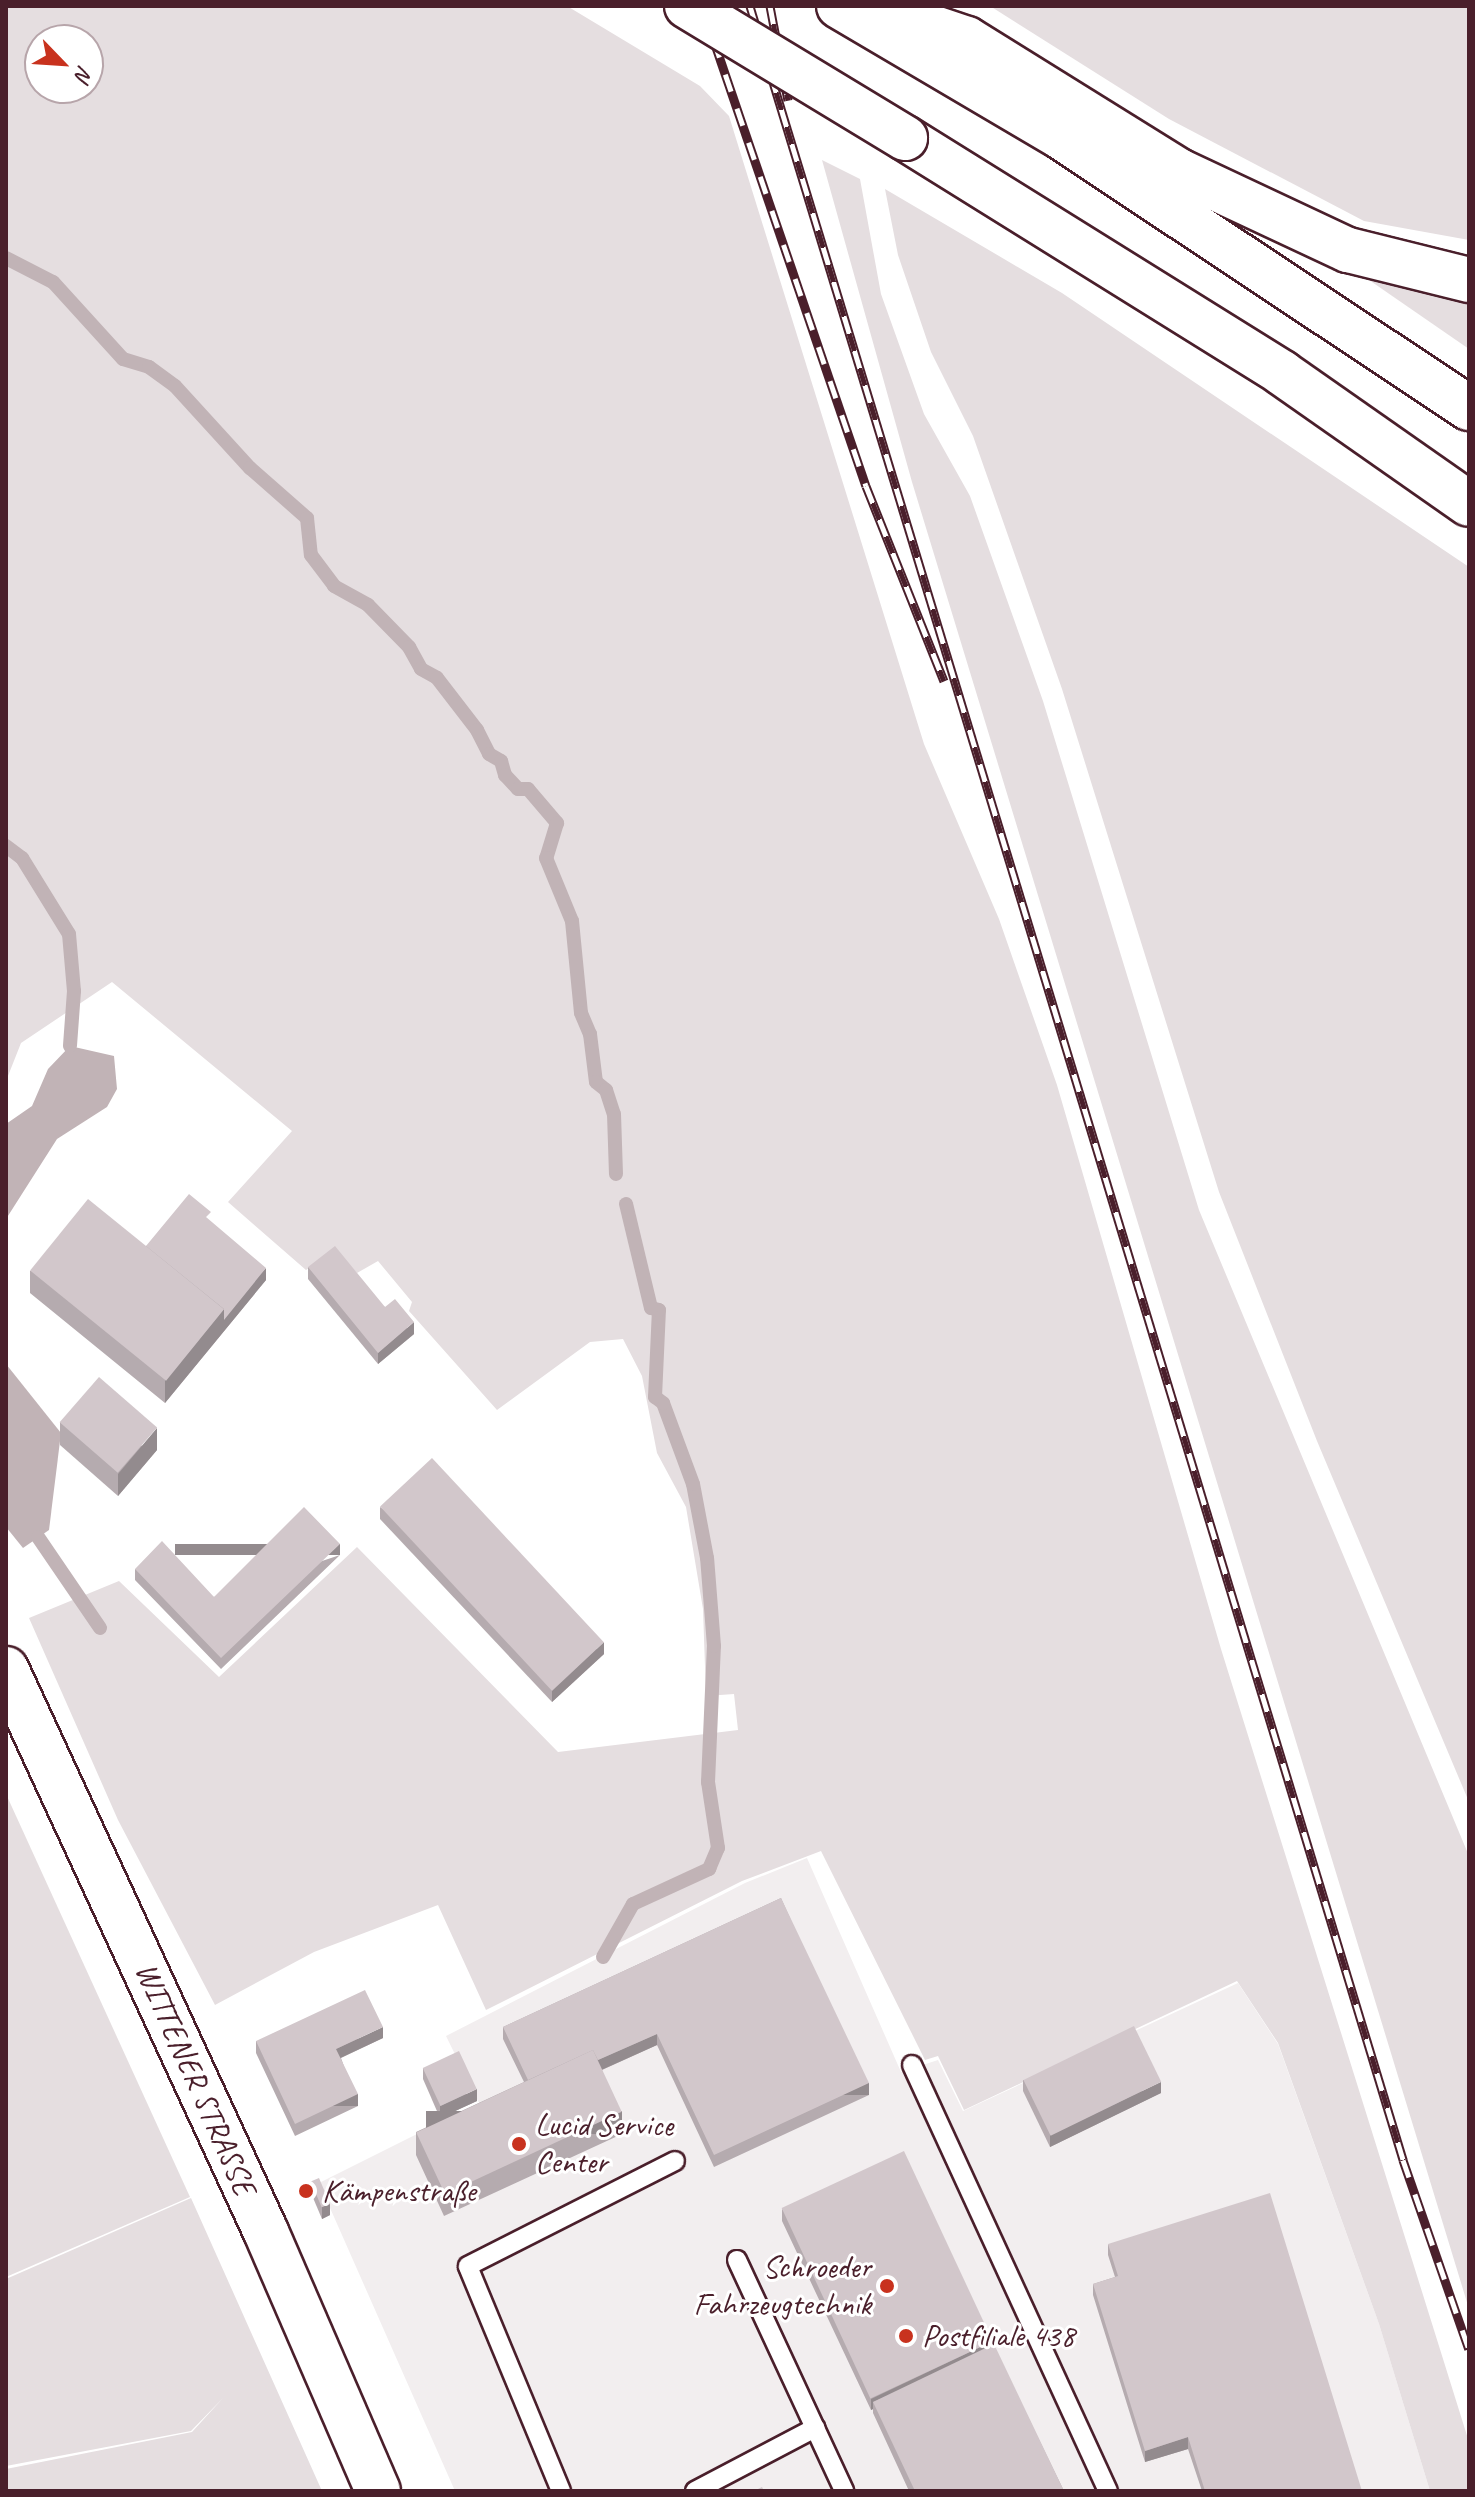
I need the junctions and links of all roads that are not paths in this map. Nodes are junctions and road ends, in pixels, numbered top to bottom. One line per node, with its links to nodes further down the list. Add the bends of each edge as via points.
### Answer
1 (687, 6): 7 (main road, bridge, via 1282,373)
2 (839, 6): 4 (main road)
3 (871, 6): 4 (main road)
4 (959, 55): 5 (main road, via 1179,171 1348,250); 6 (main road, via 1061,137)
5 (1469, 280)
6 (1469, 408)
7 (1469, 504)
8 (6, 1669): 13 (main road, WITTENER STRASSE, via 266,2232)
9 (912, 2065): 17 (lane)
10 (675, 2161): 14 (lane, via 468,2266)
11 (737, 2260): 12 (lane)
12 (815, 2428): 15 (lane); 16 (lane)
13 (378, 2491)
14 (561, 2491)
15 (695, 2491)
16 (844, 2491)
17 (1108, 2491)

